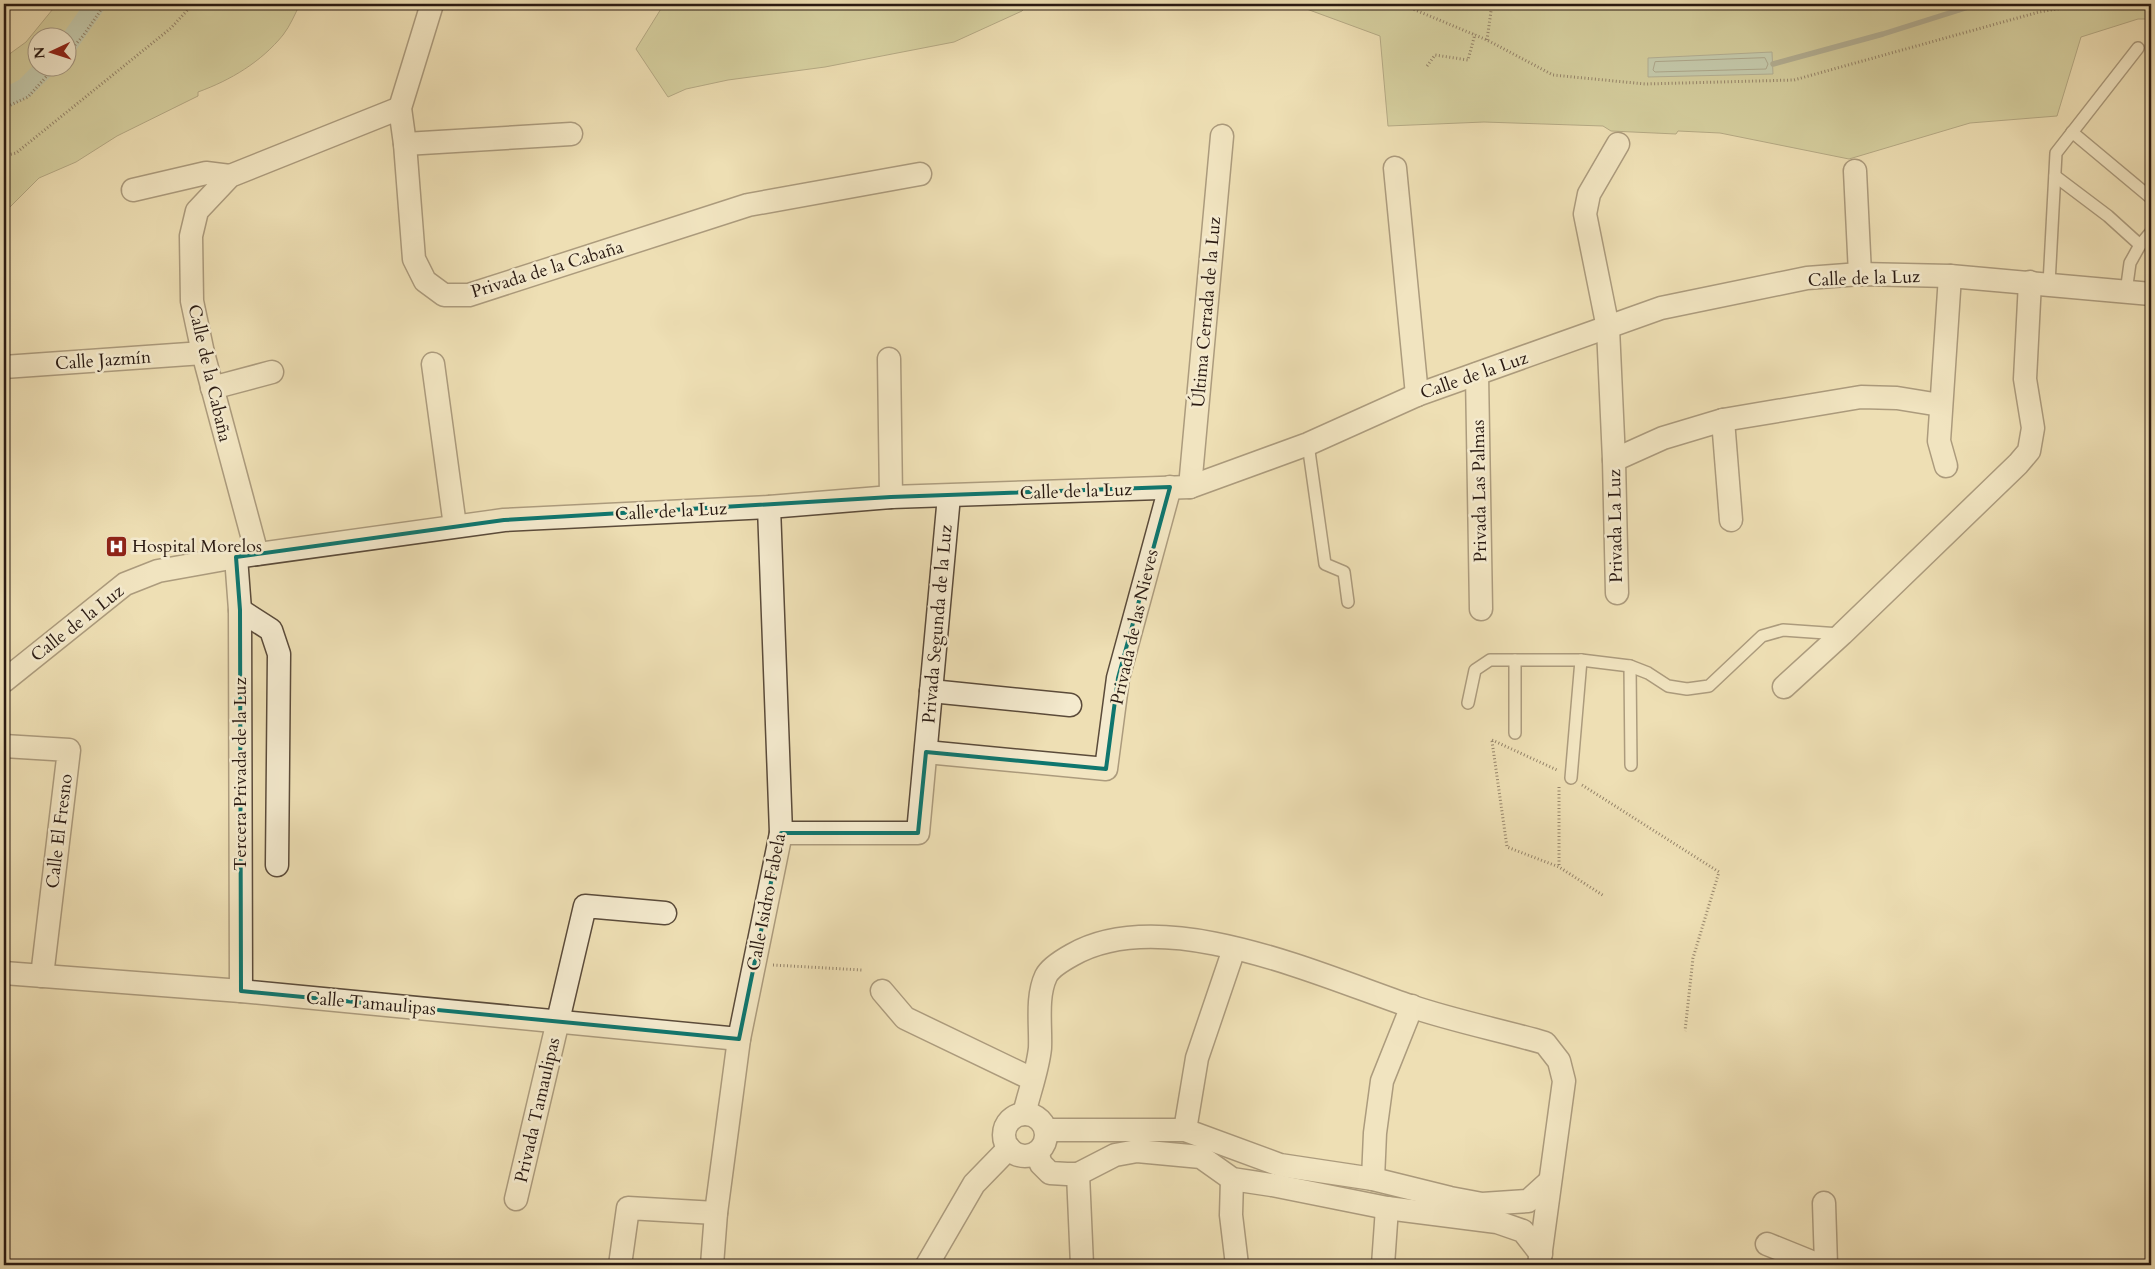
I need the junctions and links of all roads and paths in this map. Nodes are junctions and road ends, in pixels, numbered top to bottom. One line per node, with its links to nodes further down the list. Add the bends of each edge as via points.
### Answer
1 (105, 4): 9 (path)
2 (194, 4): 20 (path, via 171,28 16,153)
3 (432, 4): 14 (street, Privada de la Cabaña)
4 (1400, 4): 7 (path)
5 (1492, 4): 8 (path)
6 (2088, 4): 8 (path, via 2039,12 1794,80 1645,84 1553,75)
7 (1475, 34): 8 (path); 11 (path, via 1468,60 1435,55)
8 (1487, 40)
9 (78, 42)
10 (2138, 48): 15 (lane)
11 (1427, 66)
12 (45, 78): 13 (path, via 28,96)
13 (4, 108)
14 (400, 108): 18 (street, Privada de la Cabaña); 24 (street, Calle de la Cabaña)
15 (2072, 132): 25 (lane, via 2056,153); 27 (lane)
16 (571, 134): 18 (street)
17 (1222, 136): 49 (street, Última Cerrada de la Luz)
18 (406, 144): 23 (street, Privada de la Cabaña, via 414,259 424,281 444,296 469,295 748,205)
19 (1618, 144): 35 (street, Privada La Luz, via 1589,194 1585,214)
20 (4, 156)
21 (1395, 168): 43 (street)
22 (1855, 170): 30 (street)
23 (920, 174)
24 (230, 176): 26 (street, via 206,173); 36 (street, Calle de la Cabaña, via 197,211 191,236 192,301)
25 (2055, 176): 29 (lane); 32 (lane)
26 (133, 190)
27 (2151, 198)
28 (2151, 232): 29 (lane)
29 (2140, 245): 33 (lane, via 2130,263)
30 (1860, 274): 31 (street, Calle de la Luz); 35 (street, Calle de la Luz, via 1807,278 1661,308)
31 (1950, 276): 32 (street, Calle de la Luz); 44 (street)
32 (2040, 283): 33 (street, Calle de la Luz); 60 (street, via 2025,379 2033,428 2029,451)
33 (2126, 292): 34 (street, Calle de la Luz)
34 (2151, 295)
35 (1608, 328): 41 (street, Calle de la Luz); 47 (street, Privada La Luz)
36 (203, 353): 39 (street, Calle Jazmín); 42 (street, Calle de la Cabaña)
37 (889, 359): 51 (street)
38 (434, 364): 54 (street)
39 (4, 367)
40 (272, 372): 42 (street)
41 (1477, 374): 43 (street, Calle de la Luz); 58 (street, Privada Las Palmas)
42 (212, 388): 55 (street, Calle de la Cabaña)
43 (1417, 394): 46 (street, Calle de la Luz)
44 (1940, 405): 45 (street, via 1897,398 1861,397); 48 (street, via 1939,441)
45 (1723, 420): 47 (street, via 1663,438); 53 (street)
46 (1308, 444): 49 (street, Calle de la Luz); 57 (lane, via 1325,564 1344,572)
47 (1614, 460): 56 (street, Privada La Luz)
48 (1946, 466)
49 (1180, 487): 50 (street, Calle de la Luz); 71 (street, Privada de las Nieves, via 1118,678 1106,769)
50 (949, 496): 51 (street, Calle de la Luz); 66 (street, Privada Segunda de la Luz)
51 (891, 497): 52 (street, Calle de la Luz)
52 (769, 507): 54 (street, Calle de la Luz, via 504,520); 75 (street, Calle Isidro Fabela)
53 (1731, 520)
54 (455, 526): 55 (street, Calle de la Luz)
55 (246, 555): 59 (street, Tercera Privada de la Luz); 64 (street, Calle de la Luz, via 158,571 125,584)
56 (1617, 593)
57 (1348, 602)
58 (1481, 609)
59 (240, 610): 76 (street, via 271,630 279,654); 85 (street, Tercera Privada de la Luz)
60 (1842, 634): 63 (lane, via 1783,630 1762,636 1709,686 1687,689 1668,686); 65 (street)
61 (1515, 660): 62 (lane); 67 (lane, via 1490,660 1481,664 1475,670); 69 (lane)
62 (1581, 660): 63 (lane); 74 (lane)
63 (1630, 666): 72 (lane)
64 (4, 681)
65 (1784, 687)
66 (931, 691): 68 (street); 71 (street, Privada Segunda de la Luz)
67 (1468, 703)
68 (1070, 705)
69 (1515, 733)
70 (4, 746): 84 (street, Calle El Fresno, via 69,750)
71 (926, 752): 75 (street, Privada Segunda de la Luz, via 918,833)
72 (1631, 765)
73 (1559, 771): 74 (path); 77 (path); 77 (path, via 1492,740 1507,847)
74 (1571, 778): 89 (path, via 1719,872 1693,958)
75 (781, 833): 81 (street, Calle Isidro Fabela)
76 (277, 865)
77 (1559, 867): 78 (path)
78 (1604, 896)
79 (665, 913): 88 (street, Privada Tamaulipas, via 586,906)
80 (1234, 949): 87 (street, via 1294,964); 91 (street, via 1208,942 1125,937 1088,946 1063,960 1046,975 1042,992 1040,1050); 94 (street, via 1197,1058)
81 (754, 964): 82 (path); 90 (street, Calle Isidro Fabela)
82 (862, 970)
83 (4, 973): 84 (street, Calle Tamaulipas)
84 (42, 976): 85 (street, Calle Tamaulipas)
85 (241, 991): 88 (street, Calle Tamaulipas)
86 (882, 991): 91 (street, via 905,1018)
87 (1412, 1006): 99 (street, via 1382,1081 1375,1133); 100 (street, via 1545,1042 1559,1061 1564,1082)
88 (559, 1021): 90 (street, Calle Tamaulipas); 101 (street, Privada Tamaulipas)
89 (1685, 1031)
90 (739, 1039): 104 (street, Calle Isidro Fabela)
91 (1032, 1079): 92 (street)
92 (1024, 1114): 93 (street, via 1037,1117); 95 (street, via 1007,1124 1005,1132)
93 (1046, 1130): 94 (street); 96 (street, via 1046,1140)
94 (1185, 1130): 99 (street, via 1280,1165)
95 (1009, 1148): 96 (street, via 1022,1156); 109 (street, via 974,1184)
96 (1037, 1153): 97 (street, via 1041,1164 1050,1173)
97 (1078, 1174): 98 (street, via 1115,1155 1137,1151 1201,1157); 110 (street)
98 (1232, 1179): 103 (street); 111 (street, via 1231,1215)
99 (1374, 1179): 100 (street, via 1482,1204 1528,1201)
100 (1549, 1182): 106 (street)
101 (516, 1199)
102 (1824, 1203): 114 (street)
103 (1387, 1208): 106 (street, via 1497,1222 1523,1231); 112 (street)
104 (716, 1213): 107 (street, via 628,1208); 108 (street, Calle Isidro Fabela)
105 (1767, 1244): 113 (street)
106 (1540, 1259)
107 (620, 1265)
108 (712, 1265)
109 (927, 1265)
110 (1082, 1265)
111 (1237, 1265)
112 (1383, 1265)
113 (1819, 1265)
114 (1826, 1265)

